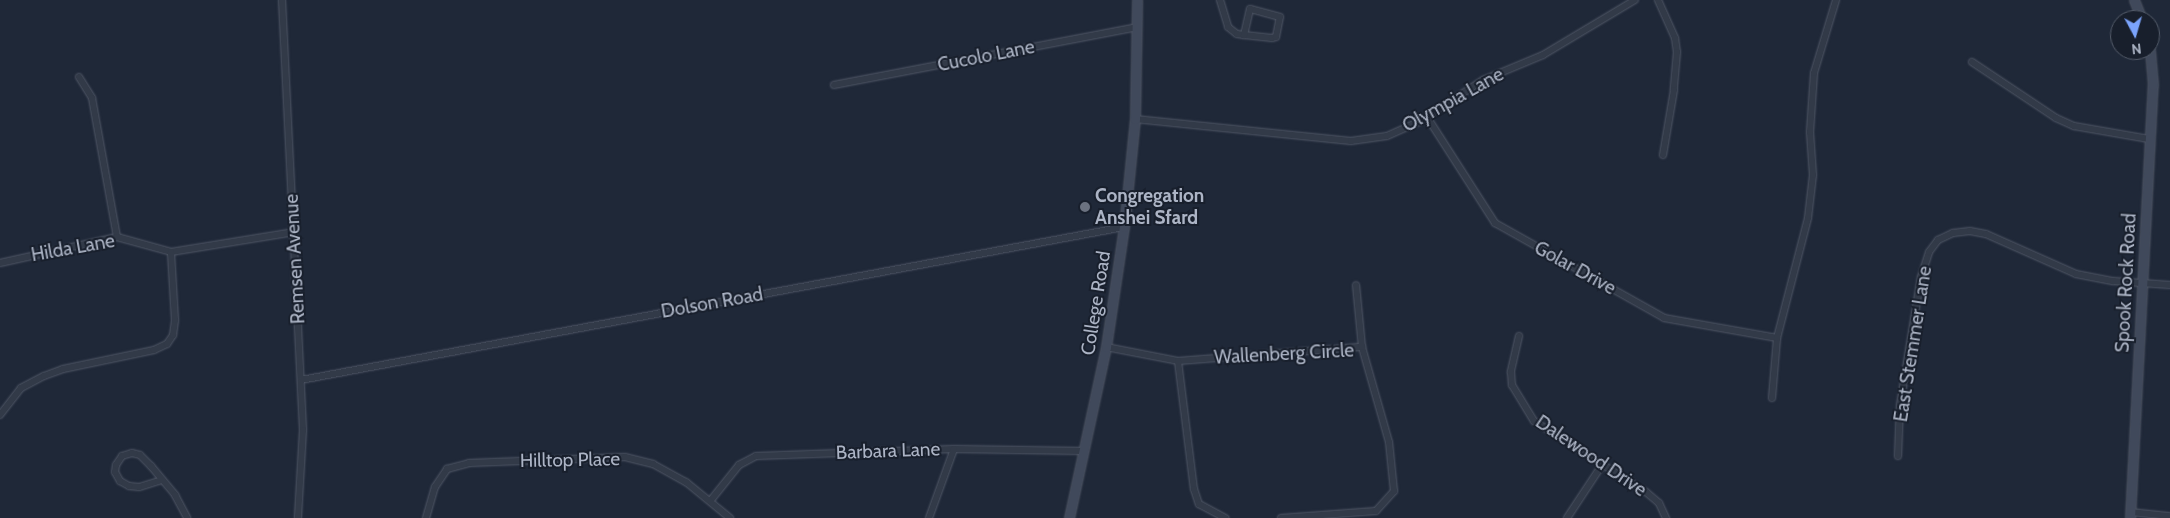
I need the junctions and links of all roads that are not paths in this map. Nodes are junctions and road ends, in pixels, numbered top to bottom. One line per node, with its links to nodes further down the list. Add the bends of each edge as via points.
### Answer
1 (282, 0): 18 (street, Remsen Avenue)
2 (1137, 0): 7 (street, College Road)
3 (1220, 0): 8 (street, via 1228,27 1234,33)
4 (1635, 0): 13 (street, Olympia Lane, via 1543,55 1483,80)
5 (1658, 0): 16 (street, via 1675,38 1677,52)
6 (1836, 0): 26 (street, via 1814,73 1810,132 1814,175 1808,218)
7 (1137, 27): 12 (street, Cucolo Lane); 14 (street, College Road)
8 (1244, 35): 8 (street, via 1276,37 1280,17 1250,9)
9 (2151, 60): 15 (street, Spook Rock Road)
10 (1972, 62): 15 (street, via 2056,118 2074,126)
11 (79, 77): 19 (street, via 92,98)
12 (834, 85)
13 (1427, 117): 14 (street, Olympia Lane, via 1387,136 1351,141); 26 (street, Golar Drive, via 1495,223 1664,318)
14 (1135, 119): 17 (street, College Road)
15 (2149, 139): 22 (street, Spook Rock Road)
16 (1663, 155)
17 (1124, 227): 27 (street, College Road); 30 (street, Dolson Road)
18 (294, 232): 20 (street, Hilda Lane); 30 (street, Remsen Avenue)
19 (118, 237): 20 (street, Hilda Lane); 21 (street, Hilda Lane)
20 (171, 252): 32 (street, via 175,320 173,335 167,344 154,350 44,376 22,388)
21 (0, 263)
22 (2142, 284): 24 (street, East Stemmer Lane); 35 (street, East Stemmer Lane, via 2076,274 1986,234 1970,231 1953,233 1938,240 1929,252 1922,277 1900,405); 39 (street, Spook Rock Road)
23 (1356, 285): 28 (street)
24 (2170, 286)
25 (1519, 336): 36 (street, Dalewood Drive, via 1511,372 1519,400 1534,421)
26 (1777, 338): 31 (street)
27 (1106, 347): 29 (street, Wallenberg Circle); 34 (street, College Road)
28 (1362, 347): 29 (street, Wallenberg Circle); 48 (street, Wallenberg Circle, via 1389,442 1394,491 1376,512)
29 (1178, 361): 47 (street, via 1194,489 1199,504)
30 (301, 380): 42 (street, Remsen Avenue, via 303,430)
31 (1772, 398)
32 (0, 415)
33 (954, 449): 34 (street, Barbara Lane); 38 (street, Barbara Lane, via 756,456 739,465); 45 (street)
34 (1084, 451): 46 (street, College Road)
35 (1898, 456)
36 (1602, 465): 49 (street); 50 (street, Dalewood Drive, via 1646,492 1659,503)
37 (162, 480): 37 (street, via 140,455 122,456 116,465 115,472 120,481 129,486 139,487); 41 (street)
38 (711, 500): 43 (street, Hilltop Place, via 653,464 625,457 469,463 447,469 435,487); 44 (street, Hilltop Place)
39 (2130, 515): 40 (street)
40 (2170, 516)
41 (187, 518)
42 (298, 518)
43 (426, 518)
44 (730, 518)
45 (929, 518)
46 (1069, 518)
47 (1225, 518)
48 (1281, 518)
49 (1567, 518)
50 (1666, 518)

